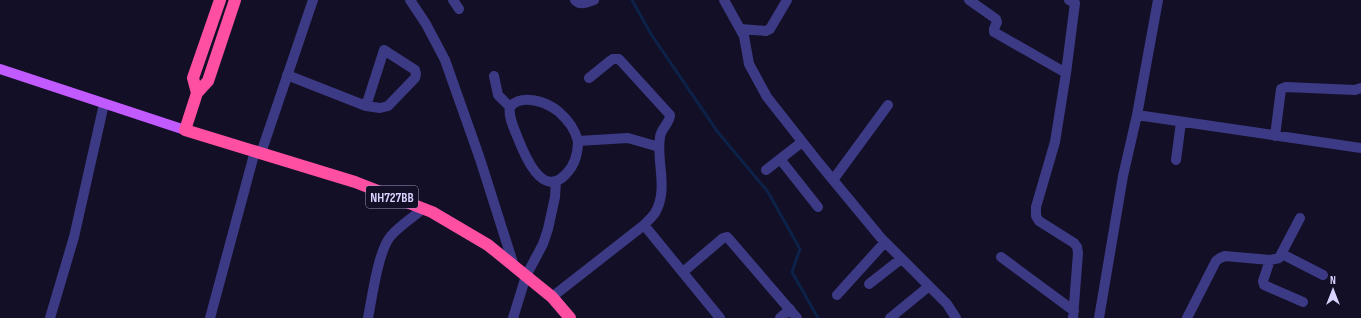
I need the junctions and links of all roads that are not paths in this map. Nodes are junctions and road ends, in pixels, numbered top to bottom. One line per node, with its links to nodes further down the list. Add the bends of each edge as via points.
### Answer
1 (220, 0): 21 (highway, via 193,78)
2 (235, 0): 21 (highway, via 208,81)
3 (313, 0): 17 (street)
4 (410, 0): 49 (street, via 445,60)
5 (453, 0): 13 (street)
6 (575, 0): 7 (street, via 580,4)
7 (594, 0)
8 (786, 0): 14 (street, via 770,29)
9 (969, 0): 16 (street, via 996,19 994,32)
10 (1158, 0): 26 (street)
11 (1073, 1): 16 (street)
12 (728, 2): 14 (street)
13 (459, 9)
14 (740, 30): 31 (street, via 744,36 749,64 766,97)
15 (0, 69): 22 (main road)
16 (1066, 73): 59 (street, via 1055,142 1036,207 1036,216 1039,222 1077,247)
17 (287, 76): 24 (street); 34 (street)
18 (494, 76): 25 (street, via 498,95)
19 (589, 78): 32 (street, via 610,61 619,59 670,115 662,130)
20 (1361, 88): 29 (street, via 1281,89)
21 (197, 93): 28 (highway)
22 (104, 104): 28 (main road); 60 (street, via 74,237)
23 (888, 105): 38 (street)
24 (366, 106): 24 (street, via 388,106 415,78 415,70 384,50)
25 (510, 107): 30 (street, via 515,102 528,100 548,105 565,118 573,128); 39 (street, via 510,115 523,153 532,168 543,179)
26 (1137, 115): 27 (street); 70 (street, via 1123,176)
27 (1181, 122): 29 (street); 36 (street)
28 (186, 130): 34 (highway, NH727BB)
29 (1275, 136): 33 (street)
30 (578, 141): 32 (street, via 628,138); 39 (street, via 578,151 571,168)
31 (802, 142): 35 (street); 38 (street)
32 (659, 147): 43 (street, via 661,198 655,213)
33 (1361, 148)
34 (258, 152): 41 (highway, NH727BB, via 355,182); 61 (street)
35 (780, 159): 37 (street); 40 (street)
36 (1176, 160)
37 (766, 170)
38 (833, 180): 44 (street)
39 (556, 181): 52 (street, via 548,229)
40 (818, 207)
41 (423, 209): 49 (highway, NH727BB, via 488,245); 62 (street, via 385,245)
42 (1300, 218): 45 (street)
43 (644, 225): 50 (street); 56 (street)
44 (885, 242): 47 (street); 55 (street)
45 (1282, 254): 48 (street, via 1279,258); 51 (street)
46 (1001, 257): 59 (street)
47 (901, 259): 53 (street); 54 (street)
48 (1270, 260): 57 (street, via 1264,285); 71 (street, via 1224,256 1220,258)
49 (514, 266): 52 (highway, NH727BB)
50 (683, 272): 58 (street, via 727,237); 65 (street)
51 (1323, 275)
52 (526, 276): 56 (highway, NH727BB); 63 (street)
53 (869, 284)
54 (928, 287): 68 (street); 69 (street, via 947,304)
55 (837, 295)
56 (552, 297): 64 (highway, NH727BB)
57 (1303, 302)
58 (790, 309): 66 (street); 67 (street)
59 (1073, 315)
60 (50, 318)
61 (210, 318)
62 (368, 318)
63 (513, 318)
64 (570, 318)
65 (720, 318)
66 (780, 318)
67 (797, 318)
68 (890, 318)
69 (956, 318)
70 (1098, 318)
71 (1187, 318)

